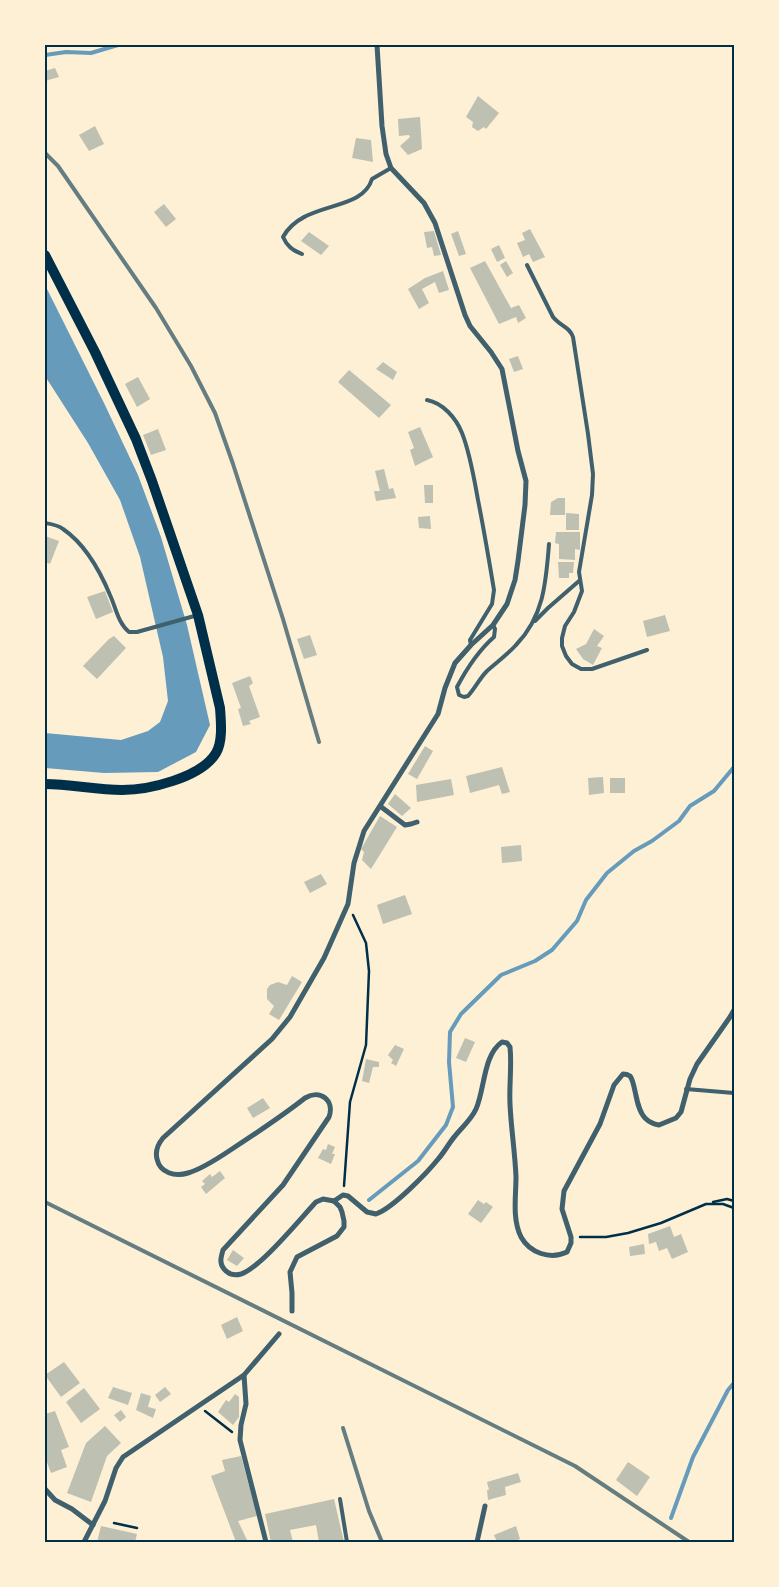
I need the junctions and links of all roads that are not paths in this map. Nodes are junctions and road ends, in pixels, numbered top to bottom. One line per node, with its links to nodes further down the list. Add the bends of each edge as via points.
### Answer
1 (377, 45): 2 (street, via 382,126)
2 (391, 168): 3 (lane, via 372,179 363,194 307,215 288,228 283,236 286,244); 12 (street, via 424,203 435,223 464,315 502,369 526,481 515,580 507,604)
3 (302, 254)
4 (45, 255): 10 (main road, via 136,439 170,530)
5 (527, 265): 9 (lane, via 553,317 571,331 580,379 593,474)
6 (428, 400): 13 (lane, via 436,402 453,416 462,433 474,477 494,590 492,604 470,640)
7 (45, 523): 10 (lane, via 63,528 84,548 126,630 138,632)
8 (549, 544): 11 (lane, via 546,576)
9 (579, 581): 11 (lane); 14 (lane, via 580,598 562,638 566,656 572,664 582,670 592,669)
10 (195, 616): 15 (main road, via 220,708 220,739 216,753 206,765 162,785 144,788 122,790)
11 (534, 623): 12 (lane, via 468,696 459,695 457,687 465,672 483,646 494,637)
12 (493, 625): 13 (street)
13 (471, 645): 16 (street, via 455,663 438,714)
14 (647, 650)
15 (45, 784)
16 (380, 806): 17 (street, via 404,825); 21 (street, via 364,831 354,863 346,909 324,958 290,1017 279,1031 163,1138 156,1149 158,1162 167,1172 188,1173 239,1145 310,1095 320,1095 329,1102 329,1117 292,1173 224,1250 222,1265 233,1275 243,1273 262,1260 316,1202 323,1199)
17 (417, 822)
18 (734, 1010): 19 (street, via 697,1064)
19 (686, 1089): 20 (lane); 21 (street, via 681,1112 676,1118 659,1125 643,1116 632,1077 623,1074 618,1079 600,1124 564,1191 562,1209 571,1243 567,1252 558,1256 544,1255 528,1247 520,1236 516,1219 510,1047 507,1043 502,1042 489,1060 473,1116 439,1159 392,1206 376,1214 367,1212 344,1195)
20 (734, 1093)
21 (334, 1201): 22 (street, via 340,1206 344,1227 337,1236 297,1257 290,1272)
22 (292, 1311)
23 (279, 1334): 24 (street)
24 (244, 1375): 28 (street, via 123,1457); 30 (street, via 246,1404 240,1440)
25 (45, 1489): 28 (street, via 54,1500 72,1508)
26 (340, 1499): 31 (lane)
27 (485, 1506): 32 (street)
28 (93, 1525): 29 (street)
29 (84, 1542)
30 (266, 1542)
31 (347, 1542)
32 (477, 1542)

